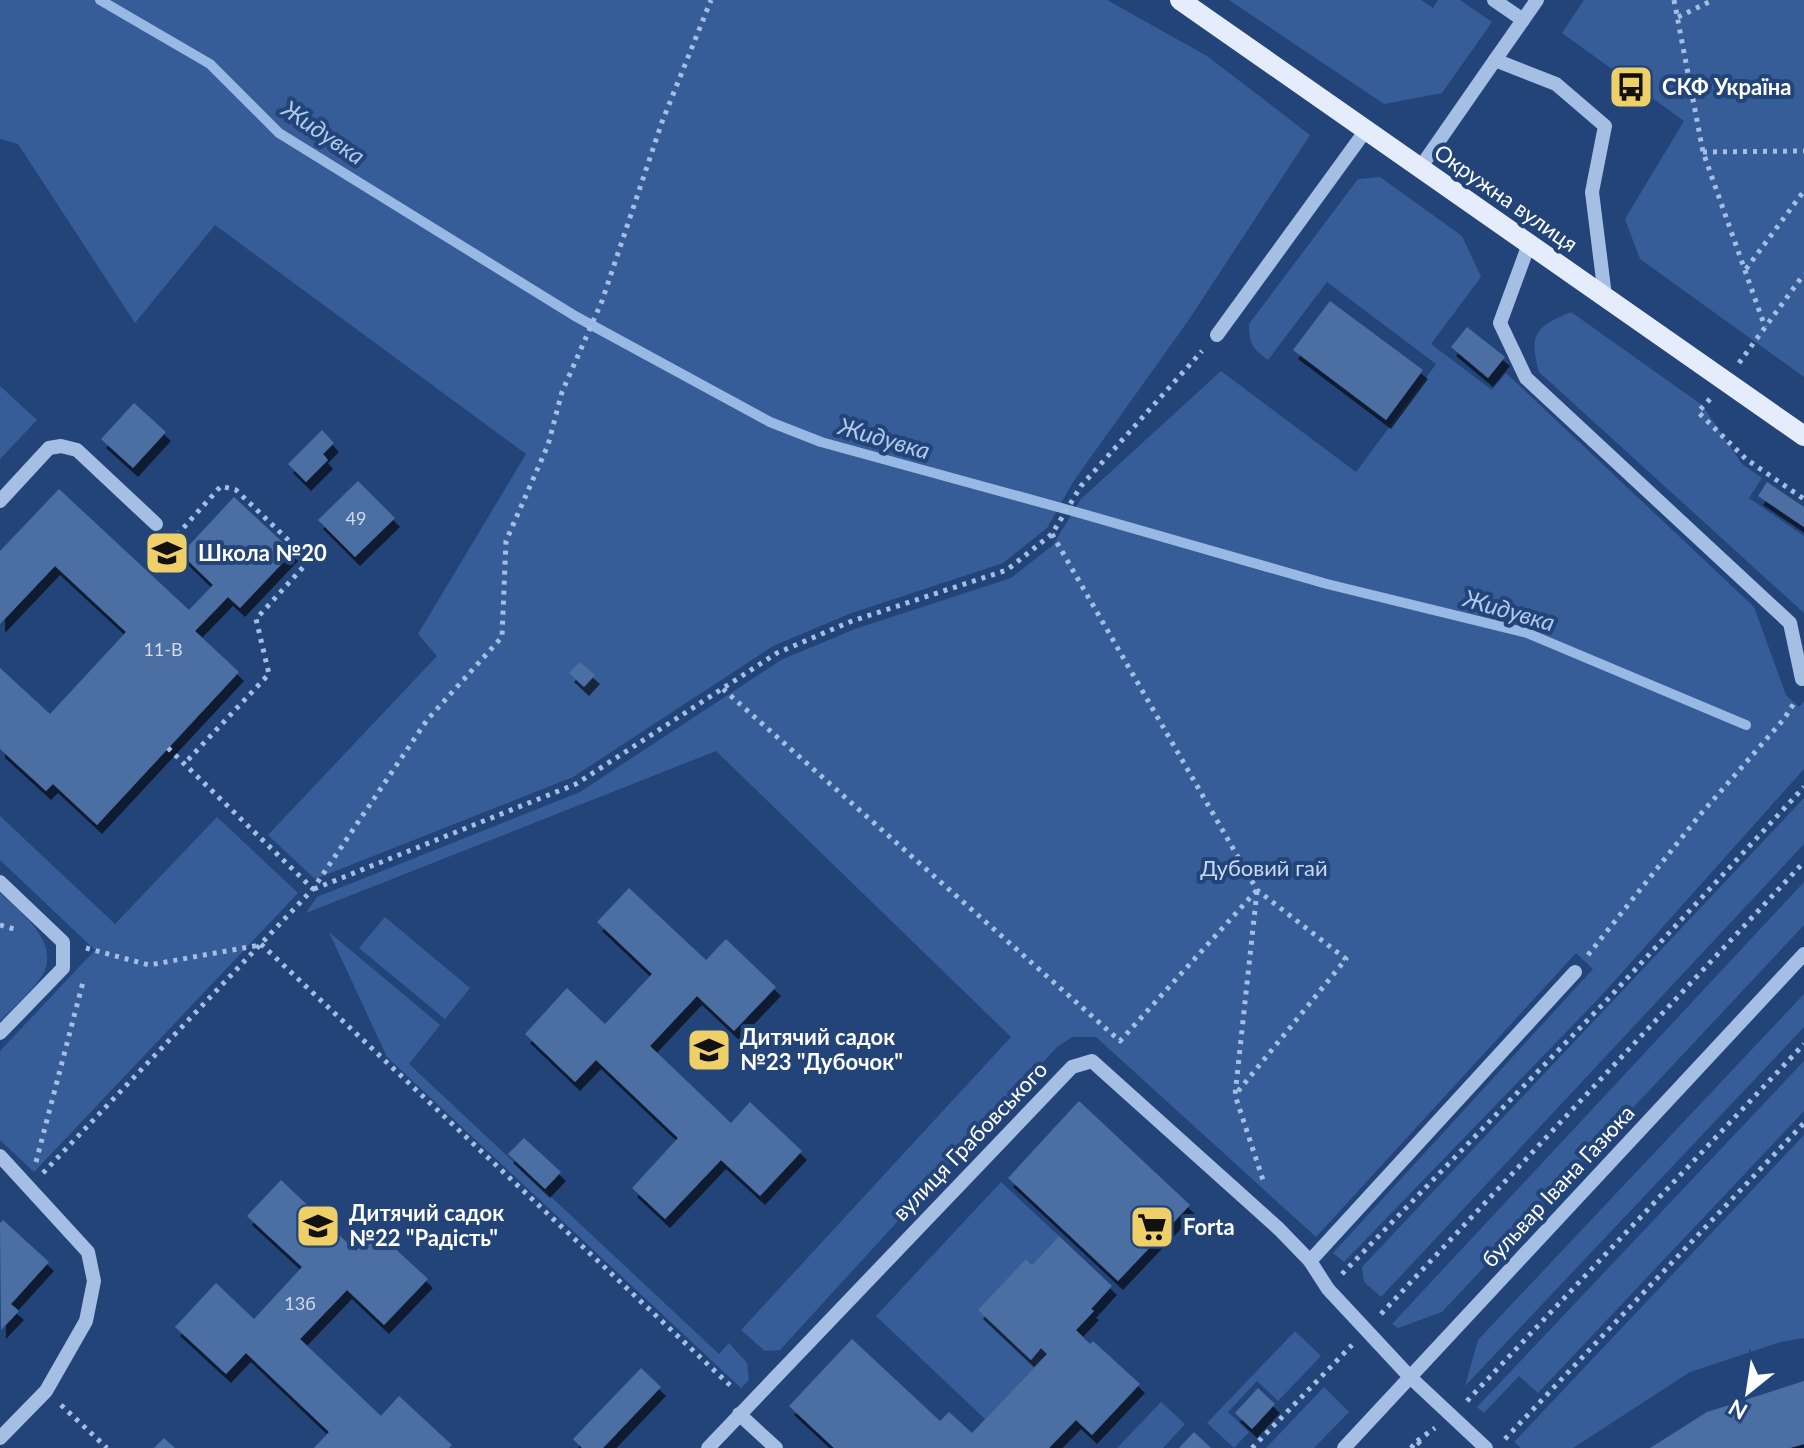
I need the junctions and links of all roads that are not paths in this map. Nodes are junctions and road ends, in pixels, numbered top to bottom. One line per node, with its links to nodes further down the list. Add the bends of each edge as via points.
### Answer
1 (1180, 0): 6 (main road, Окружна вулиця)
2 (1494, 0): 4 (street)
3 (1537, 0): 4 (street)
4 (1523, 20): 5 (street)
5 (1495, 60): 7 (street); 9 (street, via 1556,84 1605,126 1592,192)
6 (1366, 130): 7 (main road, Окружна вулиця); 10 (street)
7 (1420, 168): 8 (main road, Окружна вулиця)
8 (1529, 244): 9 (main road, Окружна вулиця); 14 (street, via 1500,323 1526,378 1790,623)
9 (1605, 296): 11 (main road, Окружна вулиця)
10 (1217, 335)
11 (1804, 436)
12 (0, 501): 13 (street, via 49,448 61,446 77,450)
13 (156, 524)
14 (1802, 679)
15 (0, 882): 18 (street, via 63,942 63,968)
16 (1804, 954): 21 (street, бульвар Івана Газюка)
17 (1575, 972): 20 (street)
18 (0, 1033)
19 (0, 1156): 23 (street, via 88,1252 94,1281 86,1321 46,1391)
20 (1310, 1261): 21 (street, вулиця Грабовського, via 1328,1289); 22 (street, вулиця Грабовського, via 1092,1061 1072,1067)
21 (1410, 1377): 26 (street, бульвар Івана Газюка); 27 (street, вулиця Грабовського)
22 (744, 1409): 24 (street, вулиця Грабовського); 25 (street)
23 (0, 1438)
24 (708, 1448)
25 (776, 1448)
26 (1344, 1448)
27 (1486, 1448)

